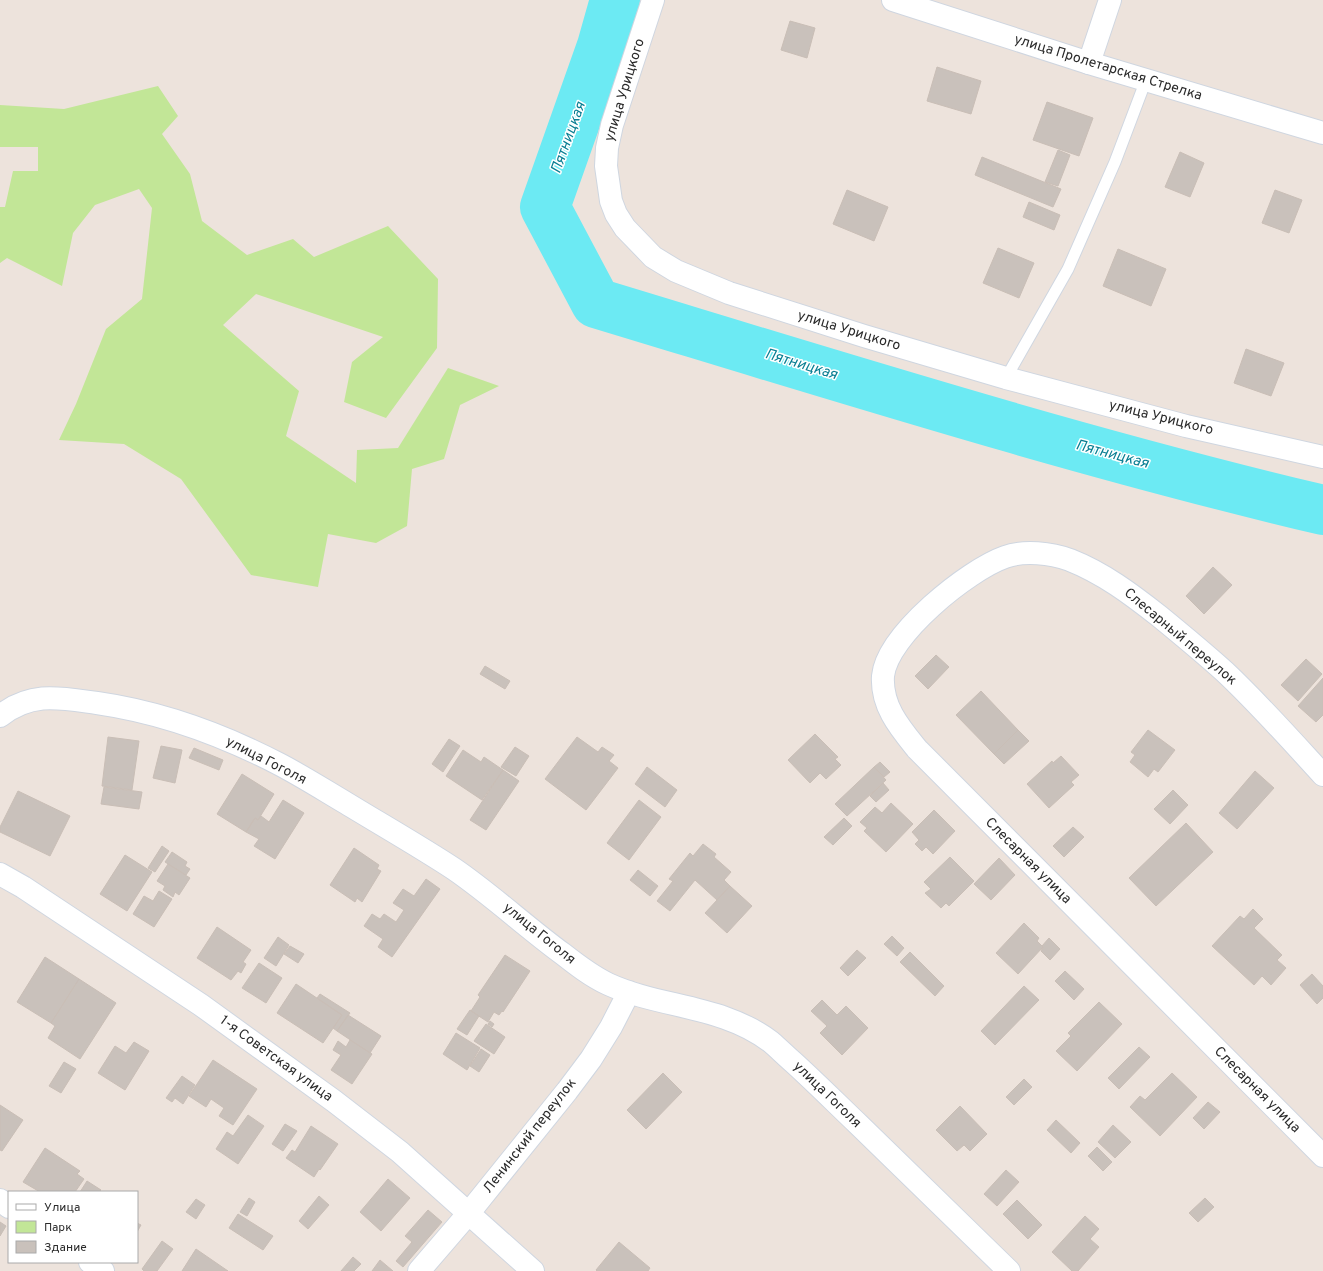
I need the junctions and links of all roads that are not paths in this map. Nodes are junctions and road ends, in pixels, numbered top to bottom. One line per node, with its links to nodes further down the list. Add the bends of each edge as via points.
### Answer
1 (653, 0): 7 (street, улица Урицкого, via 612,125 607,148 606,166 611,201 625,228 636,242 653,257 676,271 729,293)
2 (893, 0): 4 (street, улица Пролетарская Стрелка)
3 (1110, 0): 4 (street)
4 (1089, 63): 5 (street, улица Пролетарская Стрелка)
5 (1146, 80): 6 (street, улица Пролетарская Стрелка); 7 (lane, via 1116,162 1068,269)
6 (1323, 133)
7 (1006, 378): 8 (street, улица Урицкого, via 1186,426)
8 (1323, 457)
9 (1006, 556): 11 (street, Слесарный переулок, via 1035,553 1050,555 1069,560 1118,585 1224,672); 14 (street, Слесарная улица, via 964,579 904,634 890,655 883,676 884,693 891,714 917,749)
10 (7, 711): 13 (street, улица Гоголя, via 27,700 41,698 66,698 105,704 174,721 246,748 286,768 454,869 588,972 607,984)
11 (1323, 775)
12 (0, 874): 17 (street, 1-я Советская улица, via 201,1005 328,1096 400,1152)
13 (629, 992): 17 (street, Ленинский переулок, via 591,1059); 22 (street, улица Гоголя, via 726,1017 770,1042)
14 (1323, 1156)
15 (0, 1200): 16 (street)
16 (8, 1206)
17 (468, 1214): 20 (street, Ленинский переулок); 21 (street, 1-я Советская улица)
18 (92, 1263): 19 (street)
19 (104, 1271)
20 (419, 1271)
21 (533, 1271)
22 (1009, 1271)

